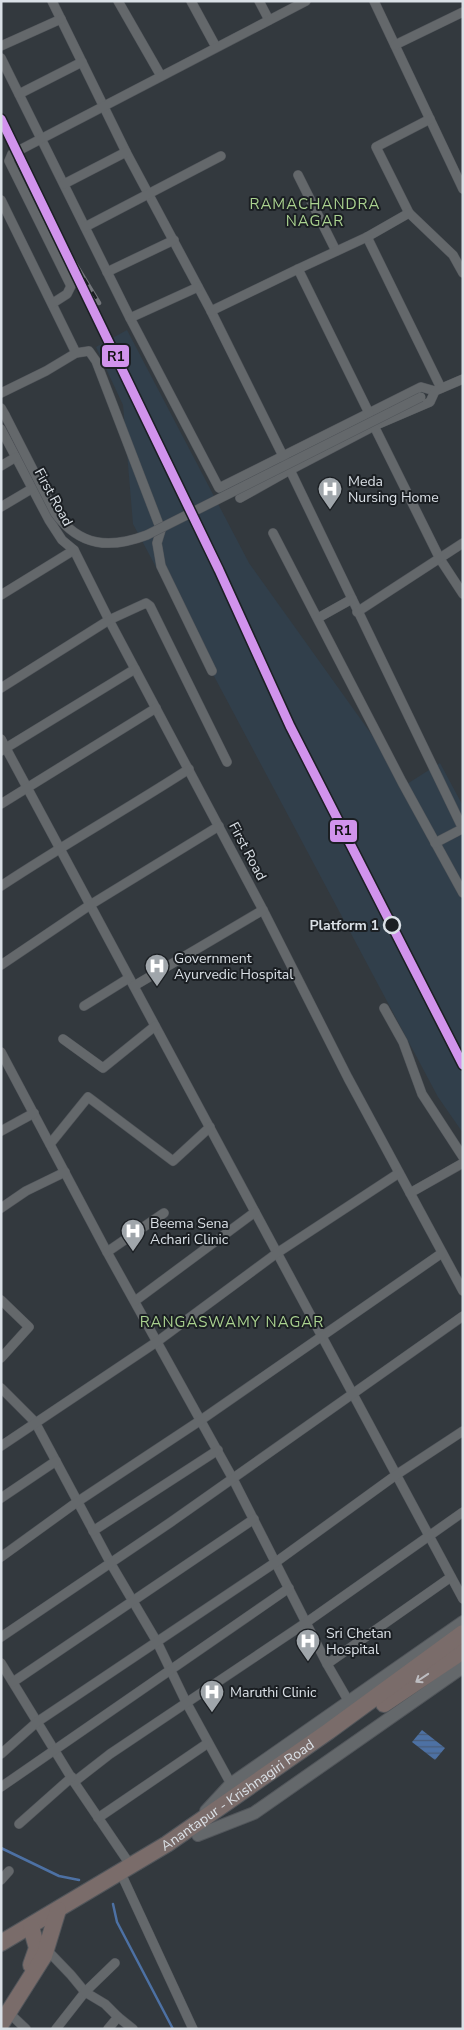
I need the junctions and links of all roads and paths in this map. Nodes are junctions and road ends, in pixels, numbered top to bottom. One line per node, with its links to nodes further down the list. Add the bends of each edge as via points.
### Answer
1 (52, 1): 8 (street)
2 (118, 1): 15 (street)
3 (191, 1): 12 (street)
4 (259, 1): 9 (street)
5 (306, 1): 9 (street)
6 (374, 1): 10 (street)
7 (463, 12): 10 (street)
8 (61, 19): 11 (street); 14 (street)
9 (269, 20): 12 (street)
10 (394, 45): 18 (street)
11 (1, 46)
12 (216, 47): 15 (street)
13 (1, 58): 16 (street)
14 (82, 62): 16 (street); 17 (street)
15 (161, 76): 17 (street)
16 (19, 94): 19 (street)
17 (103, 106): 19 (street); 20 (street)
18 (430, 120): 24 (street); 27 (street, via 376,147)
19 (40, 139): 23 (street); 36 (street, via 12,154 9,161 71,286 67,294)
20 (126, 152): 23 (street); 25 (street)
21 (221, 156): 25 (street)
22 (298, 175): 31 (street)
23 (64, 184): 28 (street)
24 (463, 189)
25 (149, 195): 28 (street); 30 (street)
26 (1, 200): 36 (street)
27 (409, 213): 29 (street); 34 (street, via 453,255)
28 (85, 227): 33 (street)
29 (367, 237): 31 (street); 41 (street)
30 (174, 240): 33 (street); 35 (street)
31 (336, 251): 32 (street)
32 (298, 269): 37 (street); 44 (street)
33 (107, 272): 38 (street)
34 (463, 273)
35 (198, 286): 37 (street); 38 (street)
36 (53, 303): 39 (street)
37 (211, 311): 47 (street)
38 (130, 318): 47 (street, via 219,488)
39 (76, 353): 42 (street); 65 (street, via 89,351 96,361 161,530 157,543 161,566)
40 (461, 382): 41 (street)
41 (438, 390): 43 (street, bridge, via 147,535 119,543 91,541 66,528 55,513); 44 (street, via 421,387); 45 (street, via 430,402)
42 (1, 393)
43 (3, 411)
44 (368, 413): 47 (street)
45 (374, 426): 50 (street); 57 (street)
46 (1, 429): 48 (street, First Road)
47 (283, 456): 50 (street)
48 (16, 457): 49 (street); 51 (street, First Road)
49 (1, 466)
50 (290, 470): 52 (street); 60 (street)
51 (33, 488): 53 (street); 56 (street, First Road, via 58,533)
52 (240, 498)
53 (1, 507)
54 (273, 532): 62 (street)
55 (463, 544): 57 (street)
56 (74, 550): 59 (street); 63 (street, First Road)
57 (440, 558): 58 (street); 61 (street)
58 (463, 594)
59 (1, 595)
60 (352, 599): 61 (street); 62 (street)
61 (357, 612): 75 (street)
62 (318, 618): 76 (street)
63 (109, 620): 64 (street, First Road); 66 (street); 70 (street, via 148,603)
64 (135, 669): 67 (street, First Road); 69 (street)
65 (212, 672)
66 (1, 688)
67 (156, 708): 71 (street, First Road); 72 (street)
68 (1, 739): 69 (street)
69 (4, 749): 72 (street)
70 (226, 762)
71 (189, 769): 74 (street, First Road); 77 (street)
72 (28, 787): 73 (street); 77 (street)
73 (1, 804)
74 (219, 826): 80 (street); 81 (street, First Road)
75 (462, 828): 76 (street)
76 (435, 843): 79 (street)
77 (59, 847): 78 (street); 80 (street)
78 (1, 886)
79 (463, 893)
80 (90, 905): 82 (street); 83 (street)
81 (263, 910): 83 (street); 96 (street, First Road)
82 (1, 965)
83 (132, 982): 84 (street); 86 (street)
84 (84, 1006)
85 (384, 1008): 93 (street, via 407,1051 422,1094)
86 (155, 1026): 87 (street, via 103,1068); 90 (street)
87 (63, 1039)
88 (2, 1057): 89 (street)
89 (34, 1113): 91 (street); 92 (street)
90 (210, 1127): 92 (street, via 173,1161 88,1097); 99 (street)
91 (1, 1131)
92 (50, 1144): 95 (street)
93 (463, 1157)
94 (463, 1163): 97 (street)
95 (65, 1172): 98 (street, via 26,1191); 101 (street)
96 (399, 1172): 97 (street, First Road); 102 (street)
97 (410, 1193): 103 (street, First Road)
98 (1, 1208)
99 (255, 1212): 102 (street); 106 (street)
100 (164, 1214): 101 (street)
101 (107, 1252): 106 (street)
102 (277, 1253): 108 (street); 109 (street)
103 (442, 1253): 104 (street, First Road); 108 (street)
104 (463, 1291)
105 (1, 1300): 110 (street, via 29,1327)
106 (135, 1300): 109 (street)
107 (463, 1316): 112 (street)
108 (321, 1335): 112 (street); 113 (street)
109 (158, 1341): 113 (street); 114 (street)
110 (1, 1358)
111 (1, 1388): 114 (street)
112 (353, 1395): 119 (street); 120 (street)
113 (201, 1420): 117 (street); 122 (street)
114 (35, 1422): 116 (street); 118 (street)
115 (463, 1431): 119 (street)
116 (1, 1446)
117 (218, 1450): 120 (street); 125 (street)
118 (56, 1462): 121 (street); 122 (street)
119 (396, 1475): 126 (street); 128 (street)
120 (233, 1479): 124 (street); 129 (street)
121 (1, 1498)
122 (78, 1502): 125 (street); 127 (street)
123 (463, 1512): 126 (street)
124 (254, 1519): 128 (street); 133 (street)
125 (93, 1531): 129 (street)
126 (429, 1536): 130 (street); 134 (street)
127 (1, 1557)
128 (276, 1562): 131 (street); 138 (street)
129 (111, 1564): 133 (street); 137 (street)
130 (451, 1577): 132 (street); 141 (street)
131 (289, 1588): 134 (street); 143 (street)
132 (463, 1599)
133 (133, 1602): 138 (street); 144 (street)
134 (306, 1622): 141 (street); 145 (street)
135 (463, 1622): 146 (street)
136 (463, 1633): 148 (highway, Anantapur - Krishnagiri Road)
137 (1, 1637)
138 (157, 1642): 143 (street); 147 (street)
139 (463, 1651): 148 (highway, one-way to 148)
140 (1, 1663): 144 (street)
141 (327, 1664): 146 (street)
142 (463, 1667): 157 (street, via 254,1812)
143 (171, 1671): 145 (street); 150 (street)
144 (13, 1682): 147 (street)
145 (186, 1702): 149 (street); 152 (street)
146 (349, 1702): 153 (street)
147 (37, 1722): 150 (street); 151 (street)
148 (331, 1734): 157 (highway, Anantapur - Krishnagiri Road)
149 (208, 1743): 153 (street); 155 (street)
150 (54, 1749): 152 (street); 154 (street)
151 (1, 1754)
152 (73, 1780): 155 (street); 156 (street)
153 (230, 1784): 157 (street)
154 (1, 1786)
155 (98, 1818): 159 (street)
156 (19, 1824)
157 (196, 1830): 159 (highway, Anantapur - Krishnagiri Road, via 164,1857)
158 (8, 1872): 160 (street)
159 (127, 1873): 161 (highway, Anantapur - Krishnagiri Road); 174 (street)
160 (1, 1880)
161 (56, 1917): 162 (highway, Anantapur - Krishnagiri Road); 164 (highway)
162 (33, 1931): 163 (highway, Anantapur - Krishnagiri Road); 165 (highway, Anantapur - Krishnagiri Road); 168 (highway, via 37,1948 33,1962)
163 (1, 1943)
164 (47, 1950): 167 (street); 168 (highway)
165 (1, 1953)
166 (116, 1963): 167 (street)
167 (85, 1992): 169 (street, via 105,2004); 171 (street)
168 (4, 2016): 170 (street)
169 (118, 2017): 172 (street); 173 (street)
170 (26, 2029)
171 (56, 2029)
172 (108, 2029)
173 (133, 2029)
174 (193, 2029)

